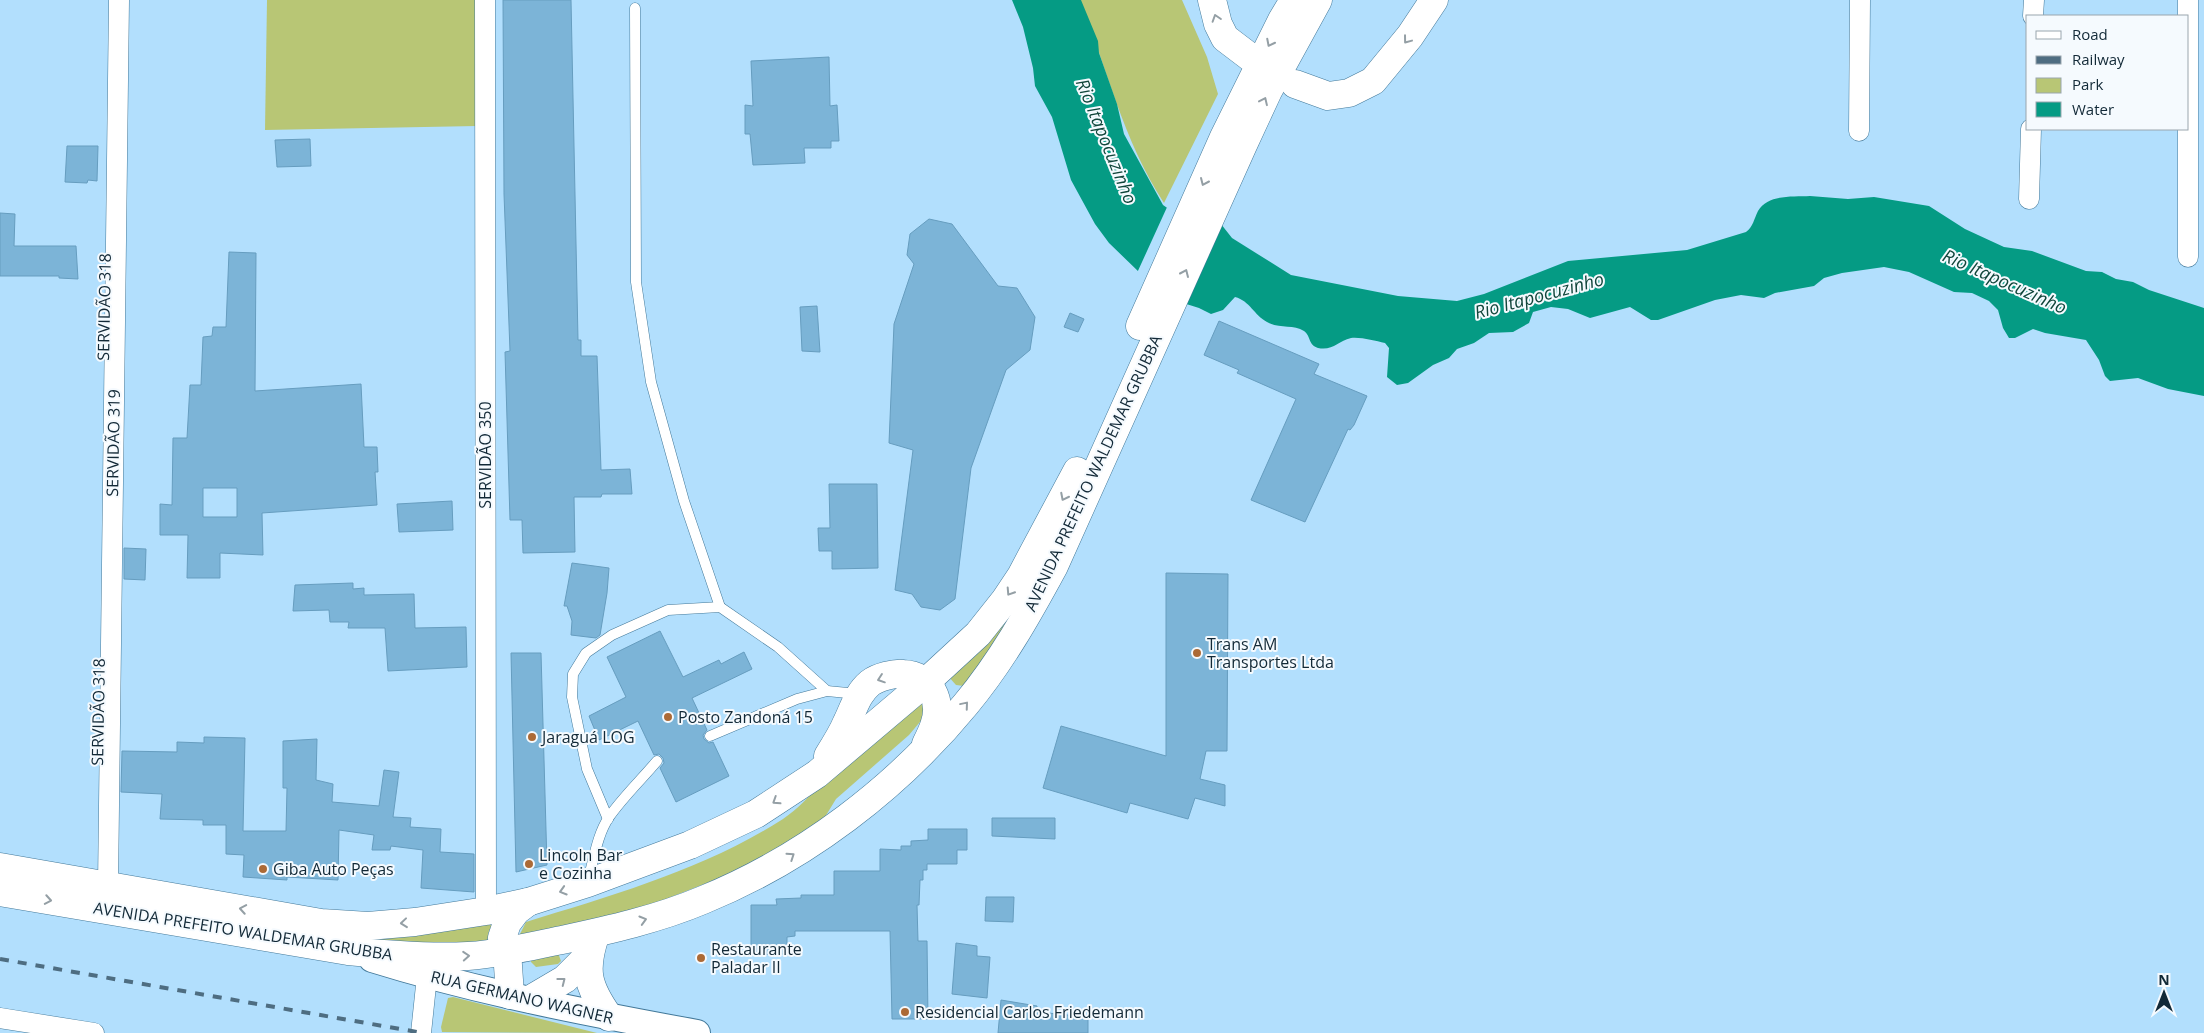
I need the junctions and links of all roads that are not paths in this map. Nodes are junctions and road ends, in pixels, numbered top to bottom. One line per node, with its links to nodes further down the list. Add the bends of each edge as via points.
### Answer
1 (109, 0): 34 (street, SERVIDÃO 318)
2 (119, 0): 34 (street, SERVIDÃO 319)
3 (485, 0): 37 (street, SERVIDÃO 350)
4 (1212, 0): 14 (highway, one-way to 4, via 1225,38)
5 (1294, 0): 19 (highway, one-way to 19, via 1282,20)
6 (1318, 0): 19 (highway, one-way to 6, via 1268,92)
7 (1434, 0): 15 (highway, one-way to 15, via 1373,81 1349,93 1328,96)
8 (1860, 0): 18 (street)
9 (2034, 0): 12 (street)
10 (2188, 0): 13 (street)
11 (635, 8): 23 (lane, via 636,282 651,382 684,501)
12 (2033, 15)
13 (2188, 15)
14 (1250, 57)
15 (1295, 84)
16 (2031, 130): 20 (street)
17 (2188, 130): 21 (street)
18 (1858, 131)
19 (1234, 141): 22 (highway)
20 (2029, 198)
21 (2188, 257)
22 (1156, 313): 24 (highway, AVENIDA PREFEITO WALDEMAR GRUBBA, one-way to 24, via 1026,568 978,634); 28 (highway, AVENIDA PREFEITO WALDEMAR GRUBBA, one-way to 22, via 966,704 1028,615 1054,566)
23 (720, 607): 25 (lane, via 778,647); 31 (lane, via 668,610 612,635 586,653 573,674 572,697 587,769)
24 (927, 681): 26 (highway, one-way to 26, via 914,674 896,673 872,682); 28 (highway, via 934,693 936,716); 30 (highway, AVENIDA PREFEITO WALDEMAR GRUBBA)
25 (827, 691): 26 (lane); 27 (lane, via 797,699)
26 (859, 694): 30 (highway, via 839,740)
27 (710, 736)
28 (921, 754): 38 (highway, AVENIDA PREFEITO WALDEMAR GRUBBA, one-way to 28, via 647,919 703,900 785,860 852,814)
29 (657, 761): 31 (lane)
30 (817, 774): 33 (highway, AVENIDA PREFEITO WALDEMAR GRUBBA, one-way to 33, via 756,814 690,845)
31 (608, 819): 33 (lane, via 598,842)
32 (0, 866): 34 (highway, AVENIDA PREFEITO WALDEMAR GRUBBA)
33 (588, 883): 36 (highway, AVENIDA PREFEITO WALDEMAR GRUBBA, one-way to 36)
34 (102, 885): 37 (highway, AVENIDA PREFEITO WALDEMAR GRUBBA, one-way to 34, via 368,926 321,922)
35 (0, 892): 40 (highway, AVENIDA PREFEITO WALDEMAR GRUBBA, one-way to 40)
36 (528, 902): 37 (highway, AVENIDA PREFEITO WALDEMAR GRUBBA); 39 (highway, via 507,923 502,938)
37 (486, 911)
38 (592, 944): 39 (highway, AVENIDA PREFEITO WALDEMAR GRUBBA); 42 (highway, one-way to 38, via 565,979); 43 (highway, via 588,970 599,1003)
39 (507, 951): 40 (highway, AVENIDA PREFEITO WALDEMAR GRUBBA, one-way to 39, via 439,957); 42 (highway)
40 (348, 952): 41 (street, RUA GERMANO WAGNER)
41 (427, 976): 42 (street, RUA GERMANO WAGNER); 46 (street)
42 (520, 997): 43 (street, RUA GERMANO WAGNER)
43 (609, 1017): 47 (street, RUA GERMANO WAGNER)
44 (0, 1018): 45 (street)
45 (94, 1033)
46 (420, 1033)
47 (697, 1033)

